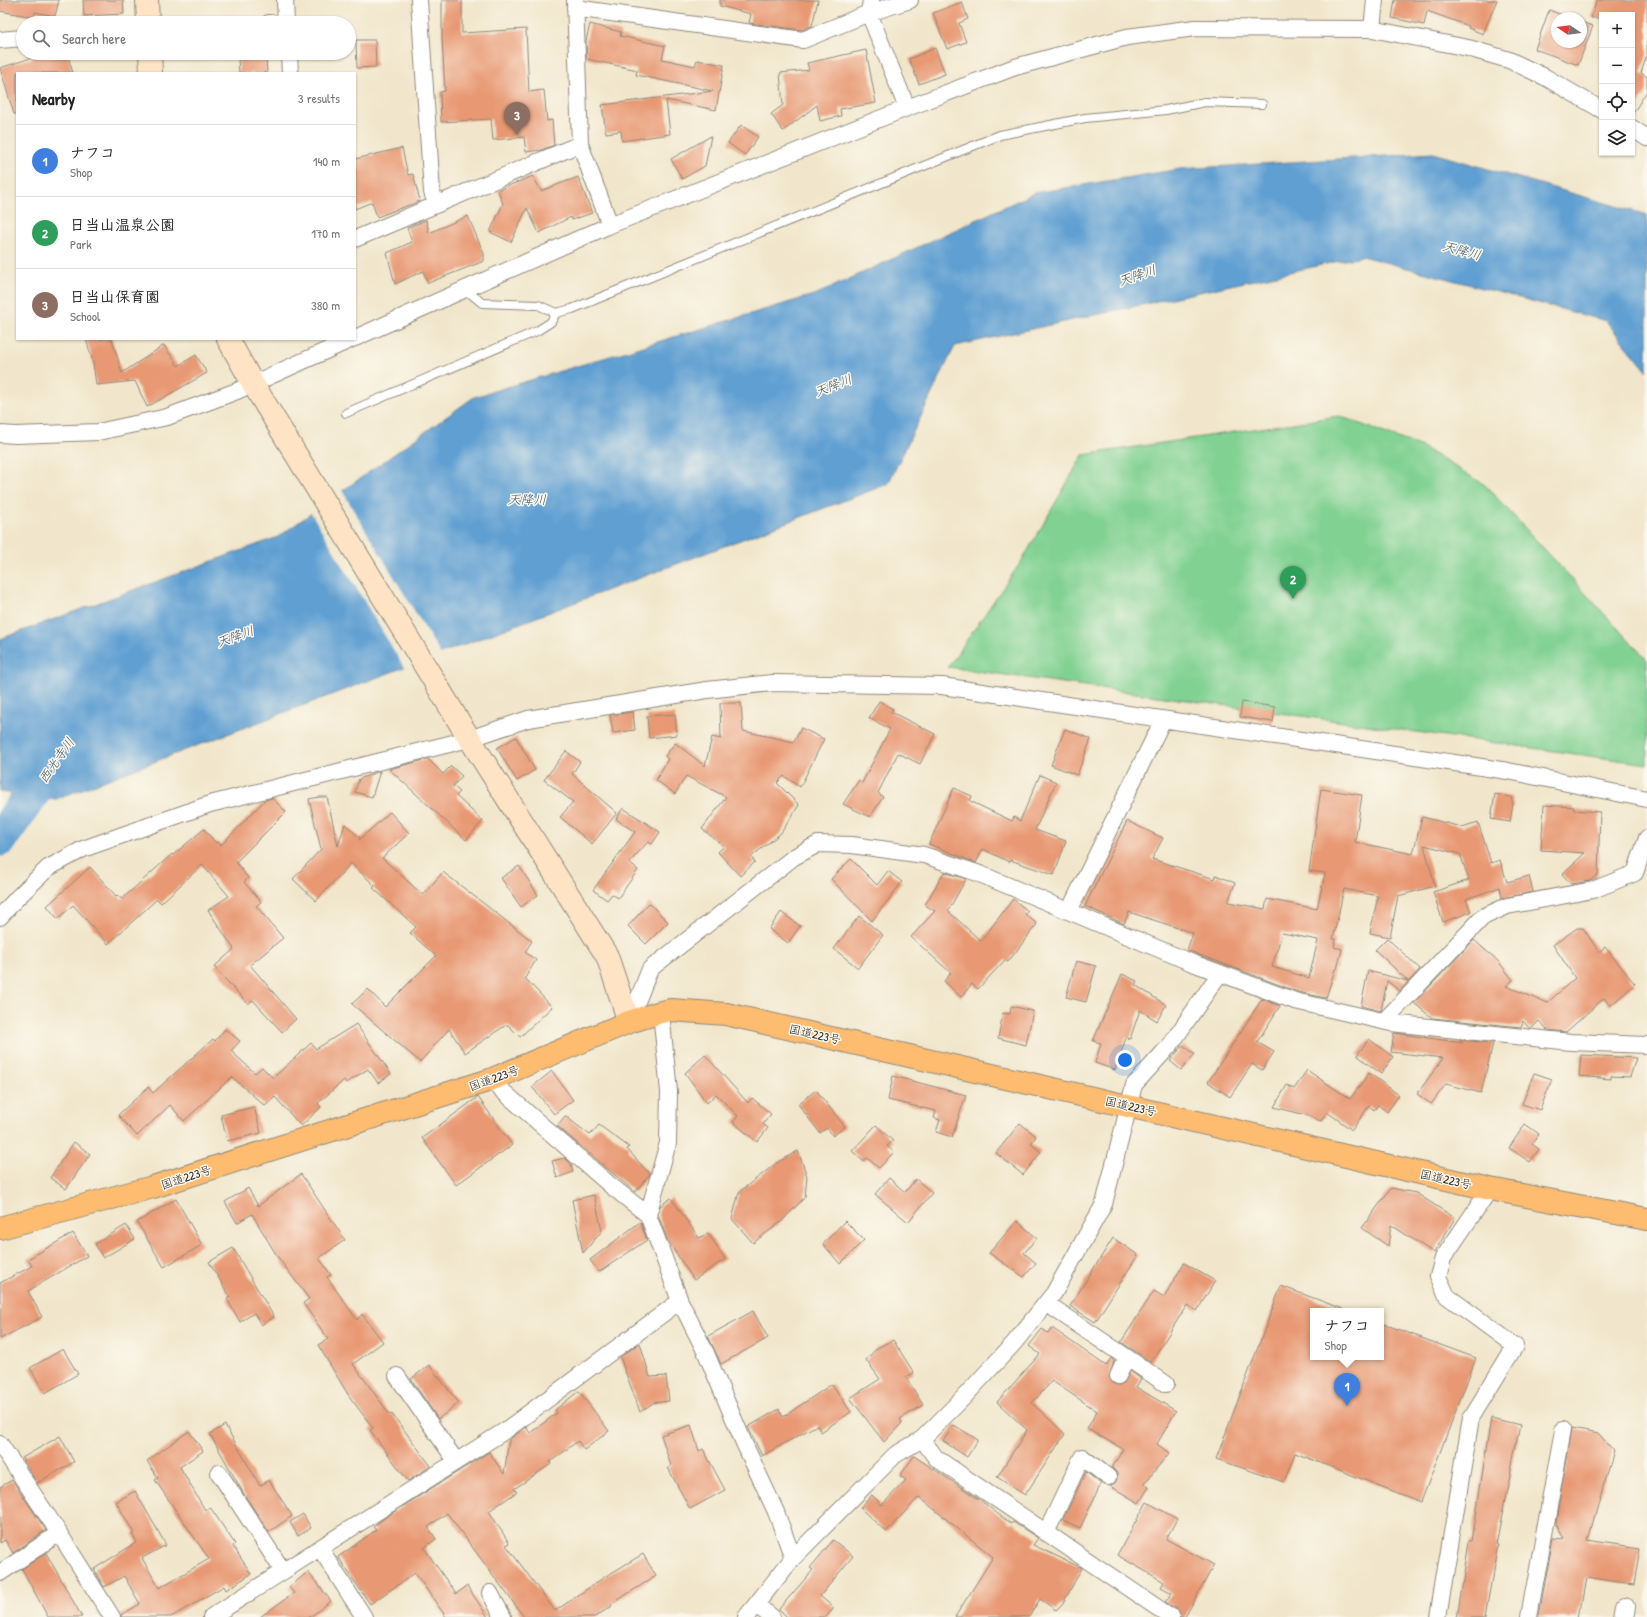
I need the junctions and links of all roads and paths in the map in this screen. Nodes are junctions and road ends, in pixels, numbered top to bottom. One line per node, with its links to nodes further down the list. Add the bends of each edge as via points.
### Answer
1 (147, 0): 8 (street)
2 (286, 0): 9 (street)
3 (419, 0): 21 (street, via 432,192)
4 (910, 0): 7 (street)
5 (1375, 0): 10 (street)
6 (575, 4): 7 (street, via 803,40); 20 (street)
7 (870, 7): 18 (street)
8 (148, 16)
9 (286, 16)
10 (1372, 29): 18 (street, via 1195,28 1127,38 1015,68); 19 (street, via 1468,48 1509,60 1545,77)
11 (16, 39): 12 (street)
12 (0, 40)
13 (151, 60): 15 (street)
14 (289, 60): 16 (street)
15 (152, 72)
16 (290, 72)
17 (1262, 104): 25 (lane, via 1205,102 1166,110 1085,118 1000,135 572,309)
18 (907, 108): 22 (street)
19 (1599, 108)
20 (580, 144): 21 (street); 22 (street)
21 (436, 204): 23 (street)
22 (610, 225): 24 (street)
23 (356, 239)
24 (465, 289): 25 (lane, via 482,303 538,306); 26 (street)
25 (556, 313): 30 (lane, via 551,322 537,331)
26 (356, 337)
27 (229, 340): 29 (street)
28 (350, 340): 29 (street)
29 (255, 388): 31 (street, via 167,416 98,432); 33 (street)
30 (346, 412)
31 (0, 434)
32 (1163, 720): 33 (street, via 942,686 772,683 707,690 528,719); 34 (street, via 1508,771); 36 (street)
33 (465, 732): 37 (street, via 210,804 83,848 48,868); 41 (street, via 607,956)
34 (1647, 799)
35 (1647, 838): 40 (street, via 1635,873 1593,890 1507,906 1483,917)
36 (1069, 911): 38 (street); 41 (street, via 980,874 924,855 852,845 818,844 794,857 650,969)
37 (0, 917)
38 (1220, 974): 40 (street, via 1295,1001); 44 (street, via 1171,1044 1134,1085)
39 (661, 1012): 41 (highway, 国道223号); 44 (highway, 国道223号, via 671,1010 726,1014); 46 (street, via 669,1092 668,1143)
40 (1384, 1021): 42 (street, via 1571,1042)
41 (629, 1022): 43 (highway, 国道223号)
42 (1647, 1045)
43 (490, 1080): 46 (street, via 610,1185); 48 (highway, 国道223号, via 153,1188)
44 (1128, 1105): 45 (highway, 国道223号); 50 (street, via 1104,1204)
45 (1490, 1189): 47 (highway, 国道223号); 76 (street, via 1443,1258 1438,1277 1447,1296 1514,1346 1471,1418)
46 (648, 1214): 49 (street)
47 (1647, 1219)
48 (0, 1228)
49 (680, 1301): 58 (street, via 506,1430); 64 (street, via 706,1353 776,1512)
50 (1046, 1303): 51 (street); 56 (street, via 1009,1349)
51 (1126, 1358): 53 (street); 54 (street)
52 (397, 1376): 58 (street)
53 (1118, 1376)
54 (1166, 1384)
55 (1563, 1430): 77 (street)
56 (922, 1438): 62 (street, via 936,1458); 64 (street, via 895,1455)
57 (0, 1444): 61 (street)
58 (456, 1461): 63 (street)
59 (218, 1473): 65 (street)
60 (1108, 1477): 62 (street, via 1082,1457)
61 (59, 1532): 66 (street); 70 (street)
62 (1046, 1532): 75 (street)
63 (320, 1548): 65 (street); 72 (street)
64 (793, 1558): 68 (street)
65 (283, 1571): 69 (street)
66 (0, 1573)
67 (490, 1593): 73 (street)
68 (751, 1611): 74 (street)
69 (232, 1612): 71 (street)
70 (112, 1617)
71 (211, 1617)
72 (364, 1617)
73 (504, 1617)
74 (772, 1617)
75 (1171, 1617)
76 (1438, 1617)
77 (1529, 1617)

